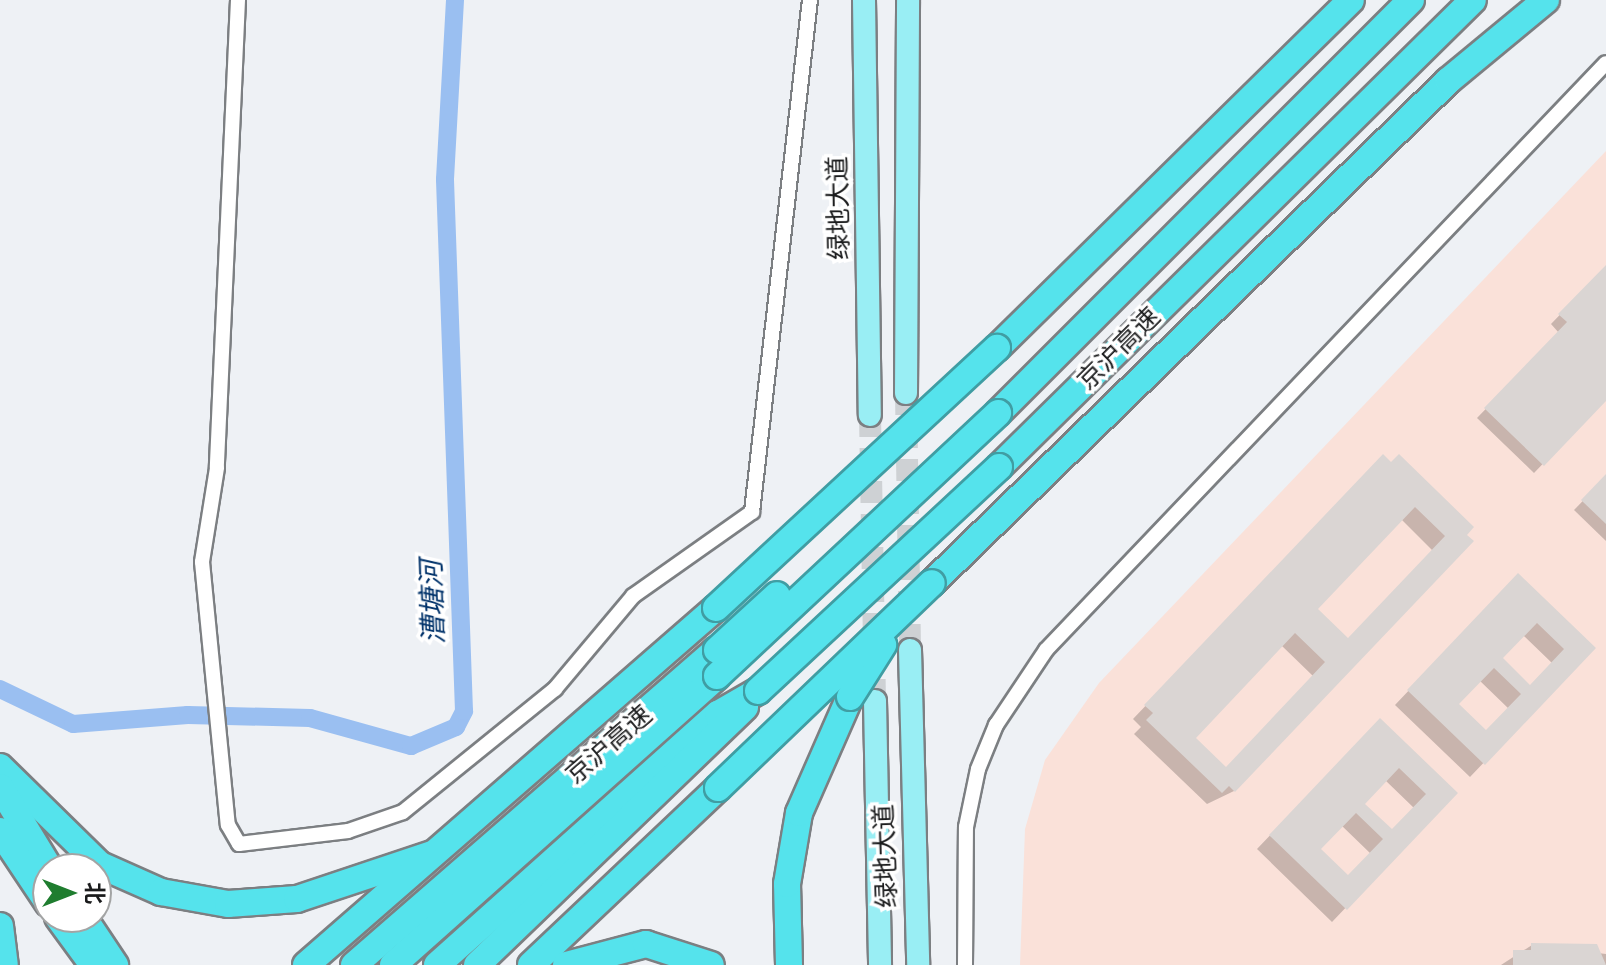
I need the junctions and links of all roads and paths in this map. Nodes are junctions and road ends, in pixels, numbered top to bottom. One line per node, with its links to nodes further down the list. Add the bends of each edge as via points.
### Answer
1 (238, 0): 2 (street, via 218,454 202,562 228,825 239,844 383,823 555,689 633,596 752,512)
2 (810, 0)
3 (864, 0): 11 (main road, 绿地大道)
4 (908, 0): 10 (main road)
5 (1351, 0): 21 (highway, bridge, via 997,348 716,608)
6 (1411, 0): 14 (highway, 京沪高速, bridge, via 1077,332)
7 (1473, 0): 16 (highway, 京沪高速, bridge, via 999,467)
8 (1546, 0): 12 (highway, via 1448,81)
9 (1606, 63): 40 (street, via 1077,615 1024,680 978,769 966,827)
10 (906, 393)
11 (870, 415)
12 (932, 583): 34 (highway, bridge); 37 (highway, bridge, via 857,685 811,776 790,859)
13 (910, 650): 39 (main road, 绿地大道)
14 (717, 663): 30 (highway, 京沪高速); 31 (highway, 京沪高速)
15 (875, 701): 38 (main road, 绿地大道)
16 (718, 727): 32 (highway, 京沪高速); 33 (highway, 京沪高速)
17 (0, 767): 21 (highway, via 100,865 161,892 228,904 297,899)
18 (0, 787): 20 (highway)
19 (0, 831): 22 (highway)
20 (40, 853)
21 (436, 853): 29 (highway)
22 (32, 879)
23 (0, 926): 26 (highway)
24 (70, 933): 27 (highway)
25 (94, 933): 28 (highway)
26 (5, 965)
27 (93, 965)
28 (115, 965)
29 (306, 965)
30 (354, 965)
31 (393, 965)
32 (437, 965)
33 (477, 965)
34 (531, 965)
35 (566, 965): 36 (highway, via 646,944)
36 (711, 965)
37 (789, 965)
38 (880, 965)
39 (918, 965)
40 (965, 965)

